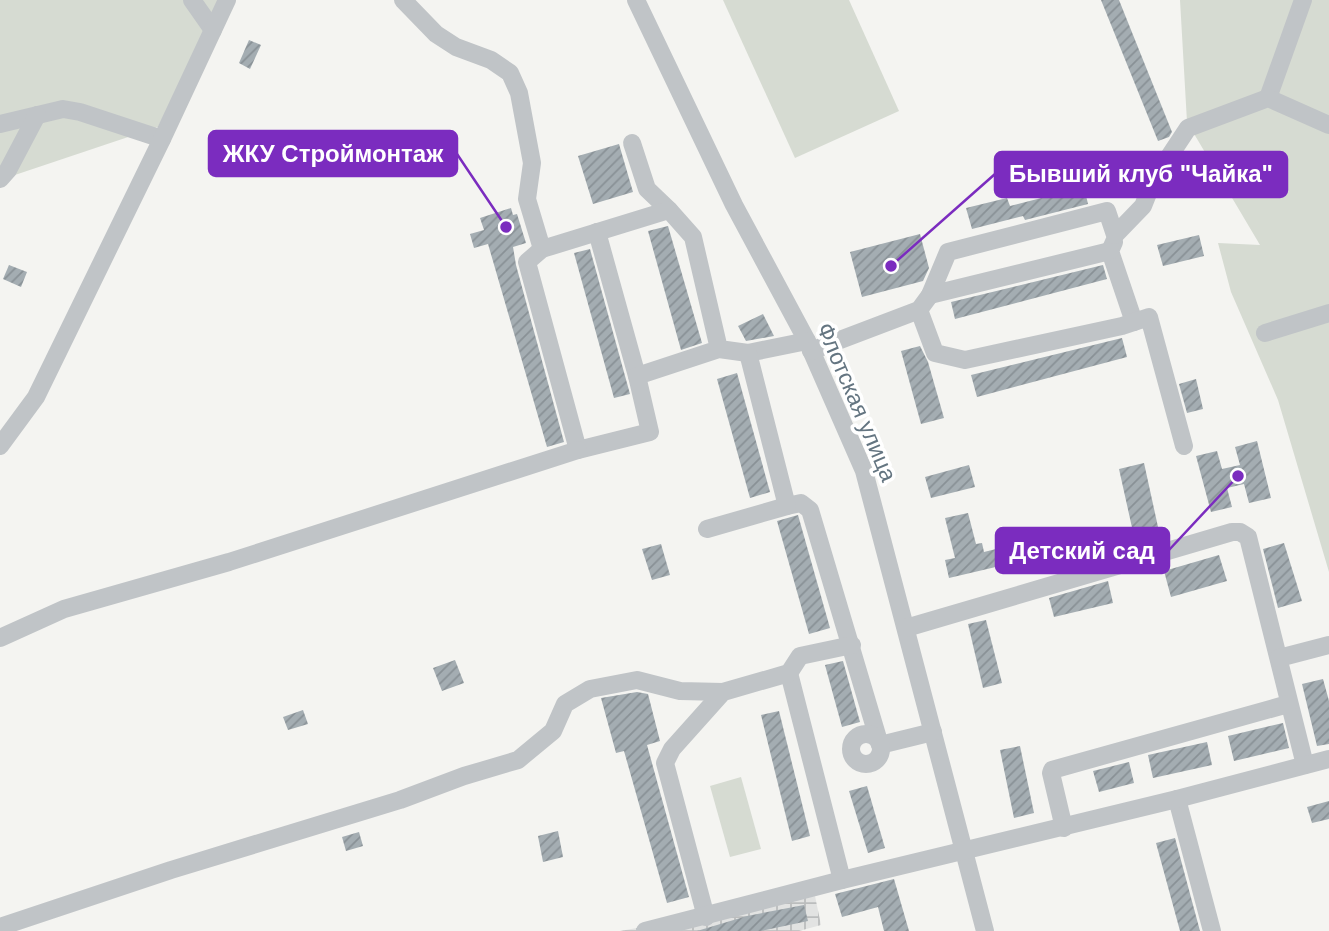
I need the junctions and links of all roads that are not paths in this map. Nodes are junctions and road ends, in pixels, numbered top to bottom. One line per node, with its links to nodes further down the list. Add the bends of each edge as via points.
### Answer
1 (192, 0): 6 (street)
2 (227, 0): 6 (street)
3 (403, 0): 17 (street, via 436,34 510,73 519,93 533,163 527,199)
4 (636, 0): 23 (street, Флотская улица, via 734,205)
5 (1303, 0): 7 (street)
6 (213, 30): 11 (street)
7 (1268, 98): 10 (street); 16 (street, via 1188,128 1153,181 1143,206)
8 (37, 115): 9 (street); 11 (street, via 63,109 80,112); 13 (street)
9 (0, 124)
10 (1329, 125)
11 (162, 139): 27 (street, via 37,397)
12 (632, 143): 14 (street, via 647,189)
13 (0, 179)
14 (669, 210): 15 (street); 24 (street, via 693,237)
15 (597, 232): 17 (street); 26 (street)
16 (1112, 243): 18 (street); 18 (street, via 1107,211 948,252); 21 (street)
17 (542, 249): 29 (street, via 527,262)
18 (930, 295): 19 (street)
19 (919, 310): 21 (street, via 935,353 965,360); 23 (street)
20 (1329, 313): 22 (street)
21 (1133, 322): 28 (street, via 1149,317)
22 (1265, 333)
23 (809, 346): 25 (street); 32 (street, Флотская улица, via 864,471)
24 (719, 349): 25 (street); 26 (street)
25 (748, 353): 30 (street)
26 (638, 376): 29 (street, via 650,432)
27 (0, 446)
28 (1184, 446)
29 (578, 450): 33 (street, via 229,562 64,609)
30 (787, 506): 31 (street); 34 (street, via 801,503 810,510)
31 (707, 529)
32 (906, 628): 36 (street, via 1232,531 1248,537); 40 (street, Флотская улица)
33 (0, 638)
34 (852, 645): 37 (street, via 800,656); 40 (street, via 880,744)
35 (1329, 645): 36 (street)
36 (1279, 658): 39 (street)
37 (789, 673): 38 (street); 46 (street)
38 (723, 692): 47 (street, via 664,763); 48 (street, via 680,691 637,680 590,689 565,704 553,731 519,760)
39 (1288, 704): 42 (street); 44 (street, via 1052,770)
40 (933, 732): 45 (street, Флотская улица)
41 (1329, 759): 42 (street)
42 (1305, 765): 43 (street)
43 (1177, 799): 44 (street); 51 (street)
44 (1064, 828): 45 (street)
45 (964, 852): 46 (street); 50 (street, Флотская улица)
46 (842, 880): 47 (street)
47 (706, 917): 49 (street)
48 (0, 927)
49 (645, 931)
50 (985, 931)
51 (1212, 931)

